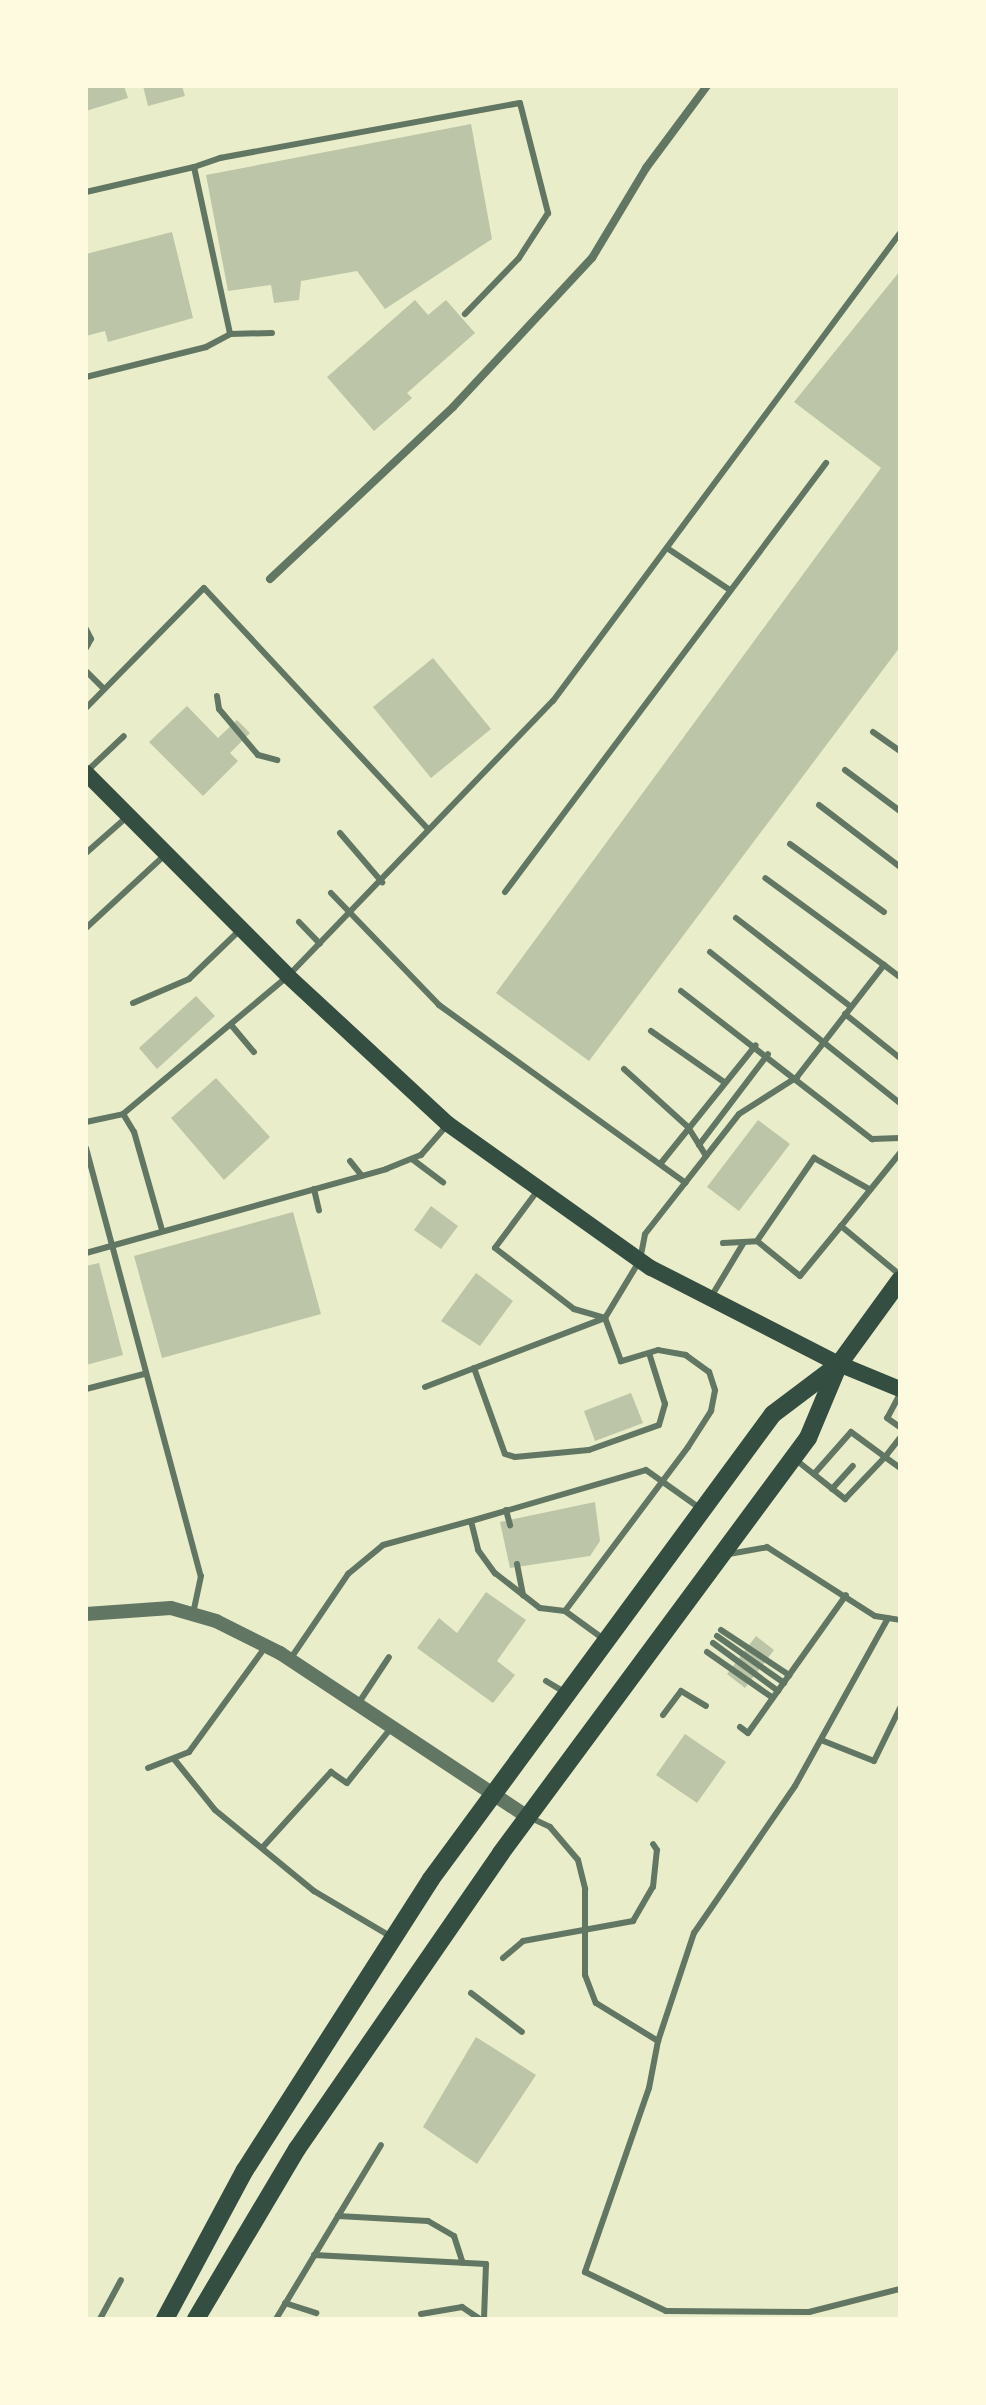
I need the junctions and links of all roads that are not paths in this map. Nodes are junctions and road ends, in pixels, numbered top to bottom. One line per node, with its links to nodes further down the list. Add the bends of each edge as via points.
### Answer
1 (707, 86): 11 (street, via 646,168 592,258 443,418)
2 (194, 167): 3 (lane); 5 (lane, via 520,103 548,213 519,258); 7 (lane)
3 (86, 192)
4 (900, 233): 10 (lane)
5 (465, 314)
6 (272, 333): 7 (lane)
7 (230, 334): 8 (lane, via 206,347)
8 (86, 377)
9 (826, 463): 12 (lane)
10 (667, 548): 12 (lane); 28 (lane, via 553,701)
11 (270, 579)
12 (730, 590): 36 (lane)
13 (86, 629): 14 (lane, via 91,639)
14 (86, 648)
15 (86, 671): 16 (lane)
16 (104, 689): 18 (lane); 28 (lane, via 204,588)
17 (217, 696): 22 (lane, via 219,709 258,755)
18 (86, 708)
19 (873, 732): 21 (lane)
20 (124, 736): 24 (lane)
21 (900, 751)
22 (277, 760)
23 (845, 770): 26 (lane)
24 (86, 773): 27 (main road)
25 (819, 805): 33 (lane)
26 (900, 811)
27 (128, 816): 31 (lane); 32 (main road)
28 (428, 829): 35 (lane)
29 (340, 833): 35 (lane)
30 (790, 844): 38 (lane)
31 (86, 853)
32 (166, 854): 42 (lane); 43 (main road)
33 (900, 867)
34 (765, 878): 46 (lane)
35 (382, 882): 39 (lane)
36 (505, 892)
37 (331, 893): 39 (lane)
38 (884, 912)
39 (350, 913): 44 (lane); 75 (lane, via 439,1005)
40 (736, 918): 51 (lane)
41 (299, 922): 44 (lane)
42 (86, 928)
43 (241, 929): 47 (main road); 50 (lane, via 189,979)
44 (320, 944): 47 (lane)
45 (710, 952): 56 (lane)
46 (884, 965): 48 (lane); 51 (lane)
47 (288, 976): 53 (lane); 66 (main road)
48 (900, 977)
49 (681, 991): 55 (lane)
50 (133, 1003)
51 (851, 1007): 52 (lane)
52 (845, 1014): 56 (lane); 59 (lane)
53 (232, 1026): 57 (lane); 64 (lane)
54 (651, 1031): 62 (lane)
55 (756, 1045): 58 (lane); 62 (lane)
56 (822, 1045): 61 (lane); 63 (lane)
57 (254, 1052)
58 (768, 1054): 61 (lane); 69 (lane)
59 (900, 1058)
60 (624, 1069): 67 (lane)
61 (797, 1077): 68 (lane, via 872,1139); 72 (lane, via 739,1114)
62 (724, 1082): 67 (lane)
63 (900, 1103)
64 (123, 1114): 65 (lane); 84 (lane, via 134,1132)
65 (86, 1122)
66 (448, 1124): 73 (lane); 80 (main road)
67 (688, 1127): 69 (lane); 75 (lane)
68 (900, 1138)
69 (699, 1145): 72 (lane)
70 (86, 1148): 88 (lane)
71 (900, 1153): 81 (lane)
72 (706, 1156): 78 (lane)
73 (412, 1159): 76 (lane); 77 (lane)
74 (350, 1161): 76 (lane)
75 (661, 1163): 78 (lane)
76 (362, 1176): 79 (lane)
77 (443, 1182)
78 (686, 1183): 90 (lane, via 645,1234)
79 (314, 1189): 82 (lane); 84 (lane)
80 (539, 1189): 90 (main road); 93 (lane, via 495,1248 574,1309)
81 (869, 1189): 83 (lane); 85 (lane, via 814,1158)
82 (319, 1210)
83 (841, 1226): 85 (lane, via 800,1276); 91 (lane)
84 (162, 1230): 88 (lane)
85 (757, 1241): 86 (lane)
86 (744, 1242): 87 (lane); 92 (lane)
87 (723, 1243)
88 (111, 1246): 89 (lane); 97 (lane)
89 (86, 1253)
90 (640, 1260): 92 (main road); 93 (lane)
91 (900, 1278): 95 (main road)
92 (710, 1298): 95 (main road)
93 (605, 1318): 94 (lane, via 621,1361); 96 (lane)
94 (649, 1353): 96 (lane, via 666,1414 659,1425 589,1450 515,1457 505,1454); 108 (lane, via 686,1355 700,1362 715,1390 711,1411)
95 (839, 1364): 100 (main road); 104 (main road); 110 (main road, via 773,1414)
96 (474, 1368): 98 (lane)
97 (144, 1374): 99 (lane); 120 (lane, via 201,1576)
98 (425, 1387)
99 (86, 1389)
100 (900, 1392): 101 (lane, via 887,1418)
101 (900, 1427)
102 (900, 1438): 103 (lane)
103 (885, 1457): 106 (lane); 107 (lane, via 851,1432); 109 (lane, via 845,1499)
104 (794, 1458): 107 (lane); 114 (main road)
105 (853, 1466): 109 (lane)
106 (900, 1468)
107 (814, 1474): 109 (lane)
108 (661, 1480): 110 (lane); 111 (lane, via 646,1470 626,1471); 118 (lane)
109 (832, 1489)
110 (701, 1509): 124 (main road)
111 (506, 1510): 112 (lane); 113 (lane)
112 (471, 1521): 116 (lane, via 478,1550 495,1573); 128 (lane, via 383,1545 348,1574)
113 (510, 1525)
114 (721, 1556): 117 (lane, via 767,1547); 145 (main road)
115 (517, 1564): 116 (lane)
116 (523, 1595): 118 (lane, via 540,1608)
117 (846, 1595): 121 (lane, via 875,1616); 129 (lane)
118 (565, 1611): 124 (lane)
119 (86, 1614): 120 (street, via 171,1608)
120 (193, 1614): 125 (street)
121 (888, 1618): 122 (lane); 141 (lane)
122 (900, 1620)
123 (717, 1637): 129 (lane); 131 (lane); 132 (lane)
124 (605, 1640): 133 (main road)
125 (266, 1646): 128 (street); 142 (lane, via 189,1752)
126 (707, 1652): 134 (lane)
127 (389, 1657): 135 (lane)
128 (290, 1660): 135 (street)
129 (789, 1675): 131 (lane)
130 (546, 1681): 133 (lane)
131 (784, 1683): 132 (lane)
132 (778, 1691): 134 (lane)
133 (566, 1693): 144 (main road)
134 (773, 1698): 139 (lane, via 748,1733)
135 (358, 1705): 140 (street)
136 (706, 1706): 138 (lane, via 681,1691)
137 (900, 1708): 141 (lane, via 874,1761)
138 (663, 1715)
139 (740, 1727)
140 (391, 1728): 144 (street); 147 (lane, via 347,1783 331,1772)
141 (821, 1740): 153 (lane, via 694,1933)
142 (174, 1759): 143 (lane); 147 (lane, via 215,1810)
143 (148, 1768)
144 (492, 1796): 145 (street); 149 (main road)
145 (526, 1816): 148 (lane, via 550,1827 578,1860); 165 (main road, via 297,2149)
146 (653, 1844): 148 (lane, via 653,1887 633,1921)
147 (262, 1848): 149 (lane, via 314,1891)
148 (587, 1929): 150 (lane, via 523,1941); 153 (lane, via 585,1975 596,2003)
149 (393, 1938): 164 (main road, via 245,2170)
150 (503, 1958)
151 (471, 1993): 152 (lane)
152 (522, 2032)
153 (658, 2041): 159 (lane, via 649,2088 585,2272 666,2311 809,2312)
154 (381, 2145): 155 (lane)
155 (338, 2216): 156 (lane); 157 (lane, via 428,2221 454,2236)
156 (314, 2255): 157 (lane); 160 (lane)
157 (463, 2263): 167 (lane, via 486,2264)
158 (121, 2280): 163 (lane)
159 (900, 2289)
160 (285, 2303): 161 (lane); 166 (lane)
161 (316, 2313)
162 (421, 2314): 167 (lane, via 462,2307)
163 (100, 2319)
164 (165, 2319)
165 (196, 2319)
166 (276, 2319)
167 (482, 2319)

